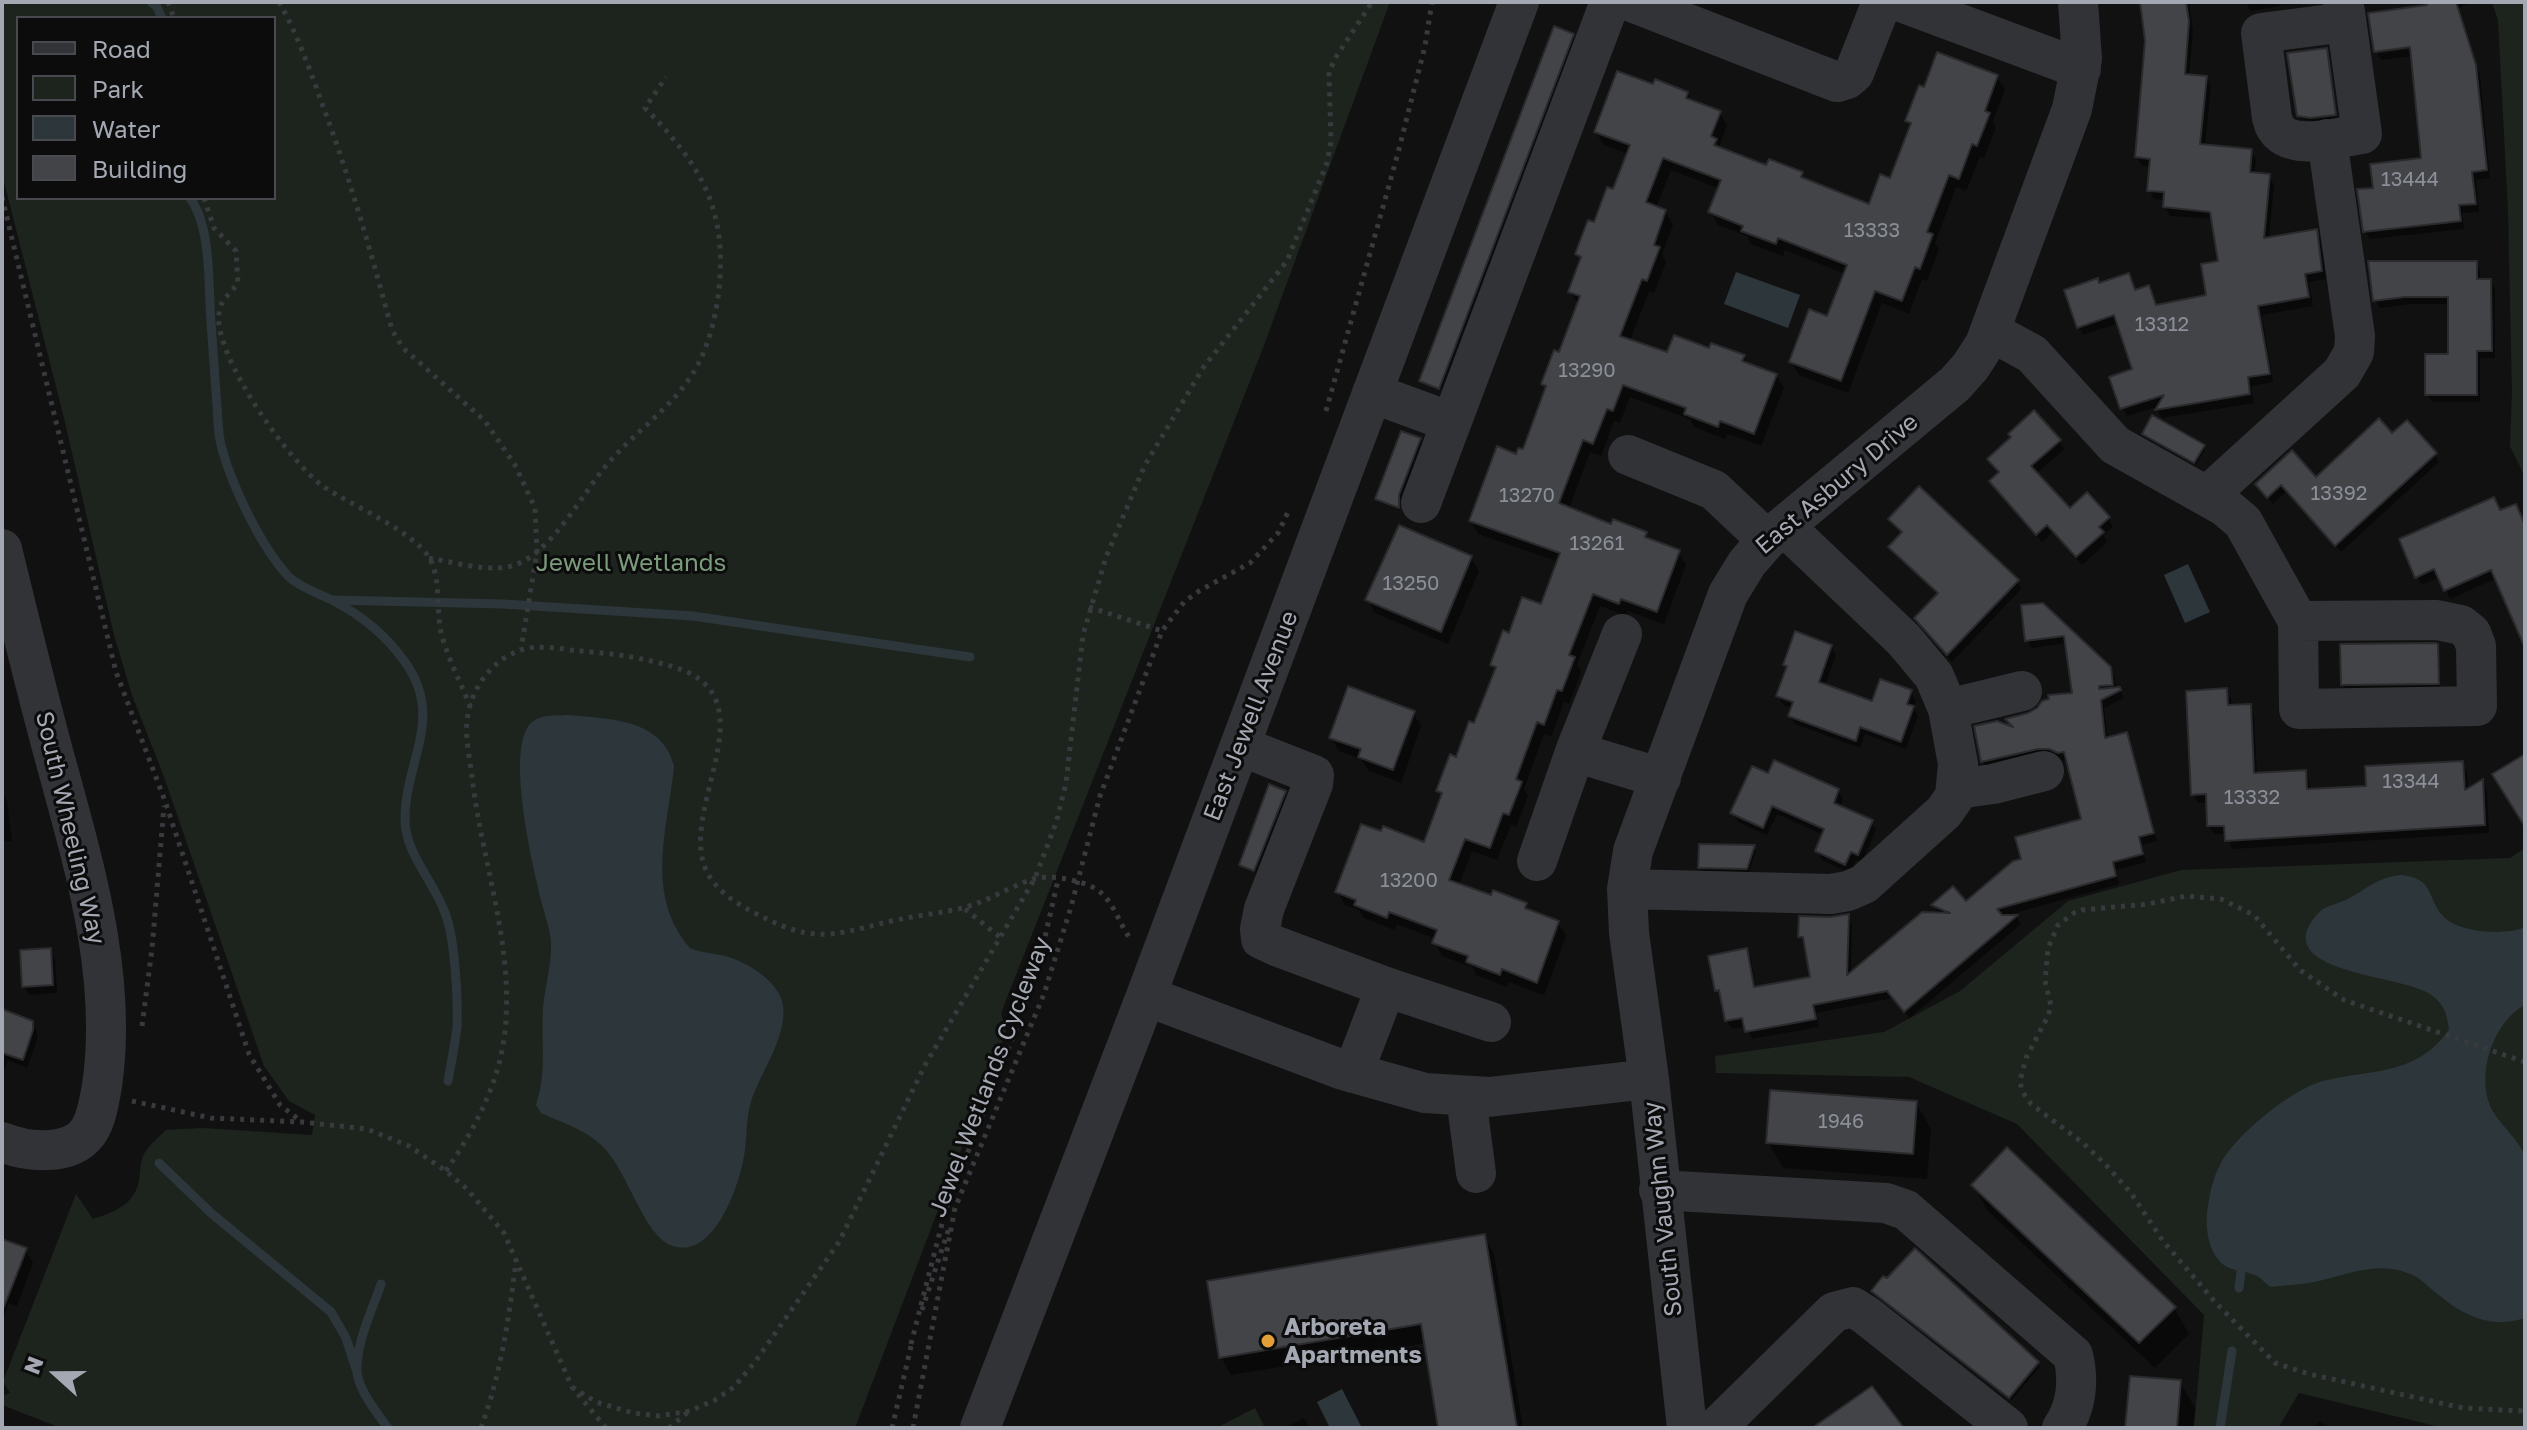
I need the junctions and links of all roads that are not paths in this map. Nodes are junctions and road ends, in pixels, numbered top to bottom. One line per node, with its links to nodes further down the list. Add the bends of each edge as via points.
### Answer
1 (1519, 2): 11 (street, East Jewell Avenue)
2 (1610, 2): 12 (street)
3 (1632, 2): 4 (street, via 1837,82 1854,73)
4 (1882, 2)
5 (1901, 2): 8 (street)
6 (2078, 2): 8 (street, East Asbury Drive)
7 (2344, 12): 9 (street, via 2362,134); 9 (street, via 2261,33 2276,131 2297,142)
8 (2081, 69): 10 (street, East Asbury Drive, via 2064,133)
9 (2327, 139): 14 (street, via 2354,352 2342,373)
10 (1990, 331): 14 (street, via 2032,354 2115,445); 16 (street, East Asbury Drive, via 1977,358 1955,384)
11 (1372, 393): 12 (street); 23 (street, East Jewell Avenue)
12 (1451, 422): 15 (street)
13 (1628, 455): 16 (street, via 1714,490)
14 (2207, 496): 18 (street, via 2243,522)
15 (1421, 503)
16 (1776, 533): 22 (street, via 1904,640 1934,676); 26 (street, East Asbury Drive, via 1747,563 1728,594)
17 (2, 549): 20 (street, South Wheeling Way)
18 (2298, 621): 18 (street, via 2299,709 2477,706 2476,646 2461,625 2437,620)
19 (1622, 634): 24 (street)
20 (18, 680): 36 (street, South Wheeling Way, via 98,935 104,1068 122,1093 73,1144 25,1149)
21 (2022, 691): 22 (street)
22 (1948, 709): 27 (street)
23 (1240, 746): 30 (street, via 1314,775 1264,909 1261,939); 31 (street, East Jewell Avenue)
24 (1575, 752): 26 (street); 28 (street)
25 (2044, 771): 27 (street)
26 (1661, 778): 29 (street, East Asbury Drive, via 1636,840)
27 (1957, 789): 29 (street, via 1944,812 1864,884 1848,891)
28 (1537, 861)
29 (1627, 889): 34 (street, East Asbury Drive)
30 (1386, 987): 32 (street); 33 (street)
31 (1146, 996): 33 (street, South Vaughn Way); 39 (street, East Jewell Avenue)
32 (1491, 1022)
33 (1353, 1073): 35 (street, South Vaughn Way, via 1425,1093)
34 (1649, 1079): 35 (street, South Vaughn Way); 38 (street, South Vaughn Way)
35 (1466, 1097): 37 (street)
36 (2, 1142)
37 (1476, 1173)
38 (1659, 1190): 40 (street, South Vaughn Way); 43 (street, via 1886,1203 1906,1210 2073,1355 2078,1374 2075,1395)
39 (980, 1428)
40 (1687, 1428)
41 (1716, 1428): 42 (street, via 1834,1312 1853,1307)
42 (2008, 1428)
43 (2062, 1428)

